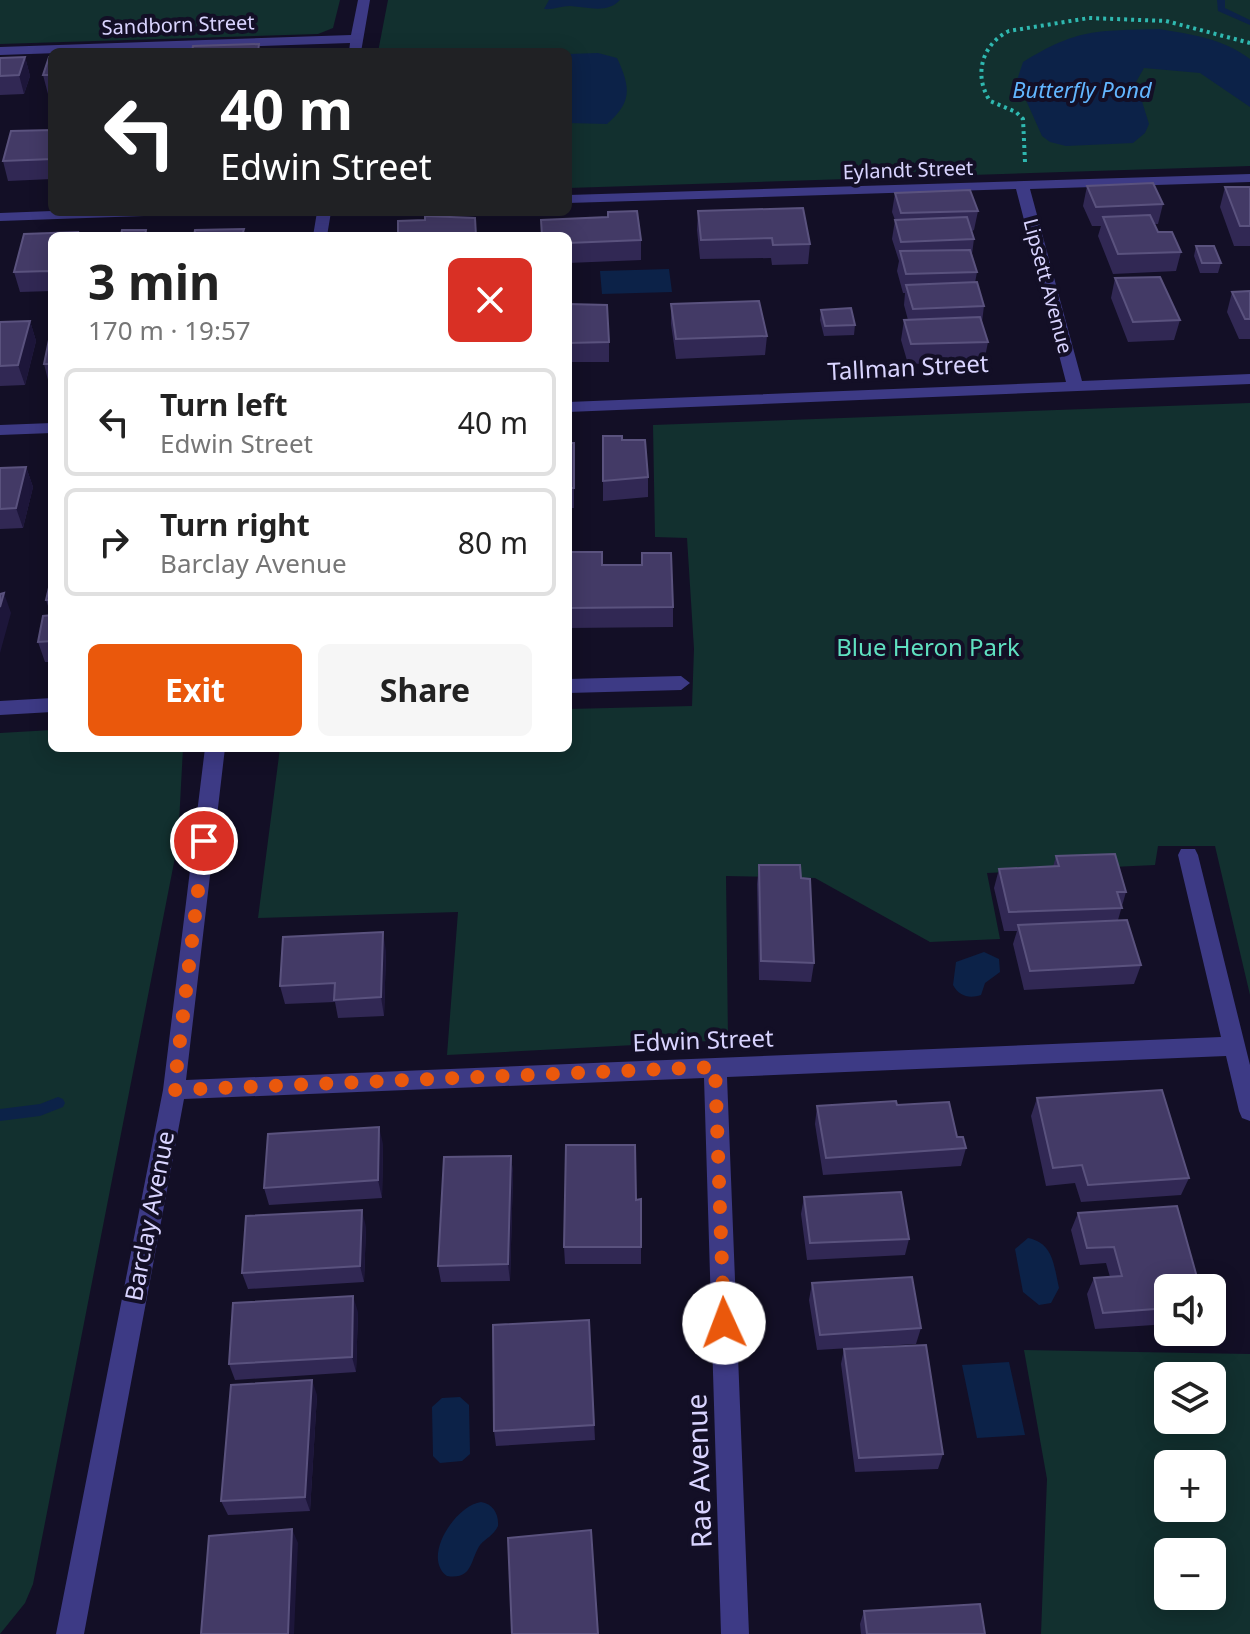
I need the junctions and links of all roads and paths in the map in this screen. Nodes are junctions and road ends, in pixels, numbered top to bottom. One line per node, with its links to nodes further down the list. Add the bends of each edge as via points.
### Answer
1 (364, 0): 3 (street)
2 (1250, 43): 8 (path, via 1166,21 1089,18 998,36 982,55 983,81 988,99 1014,109 1023,119)
3 (356, 46): 4 (street, Sandborn Street)
4 (214, 48)
5 (48, 50): 6 (street, Sandborn Street)
6 (0, 51)
7 (1250, 178): 8 (street, Eylandt Street)
8 (1022, 186): 9 (street, Eylandt Street); 13 (street, Lipsett Avenue)
9 (572, 199)
10 (48, 215): 11 (street)
11 (0, 217)
12 (1250, 379): 13 (street, Tallman Street)
13 (1075, 385): 14 (street, Tallman Street)
14 (572, 407)
15 (48, 428): 16 (street)
16 (0, 430)
17 (681, 683): 18 (street)
18 (572, 686)
19 (48, 705): 20 (street)
20 (0, 708)
21 (215, 752): 25 (street, Barclay Avenue)
22 (1188, 855): 23 (street)
23 (1233, 1046): 24 (street, Edwin Street); 26 (street)
24 (715, 1067): 25 (street, Edwin Street); 28 (street, Rae Avenue)
25 (174, 1090): 27 (street, Barclay Avenue)
26 (1250, 1111)
27 (70, 1634)
28 (735, 1634)

